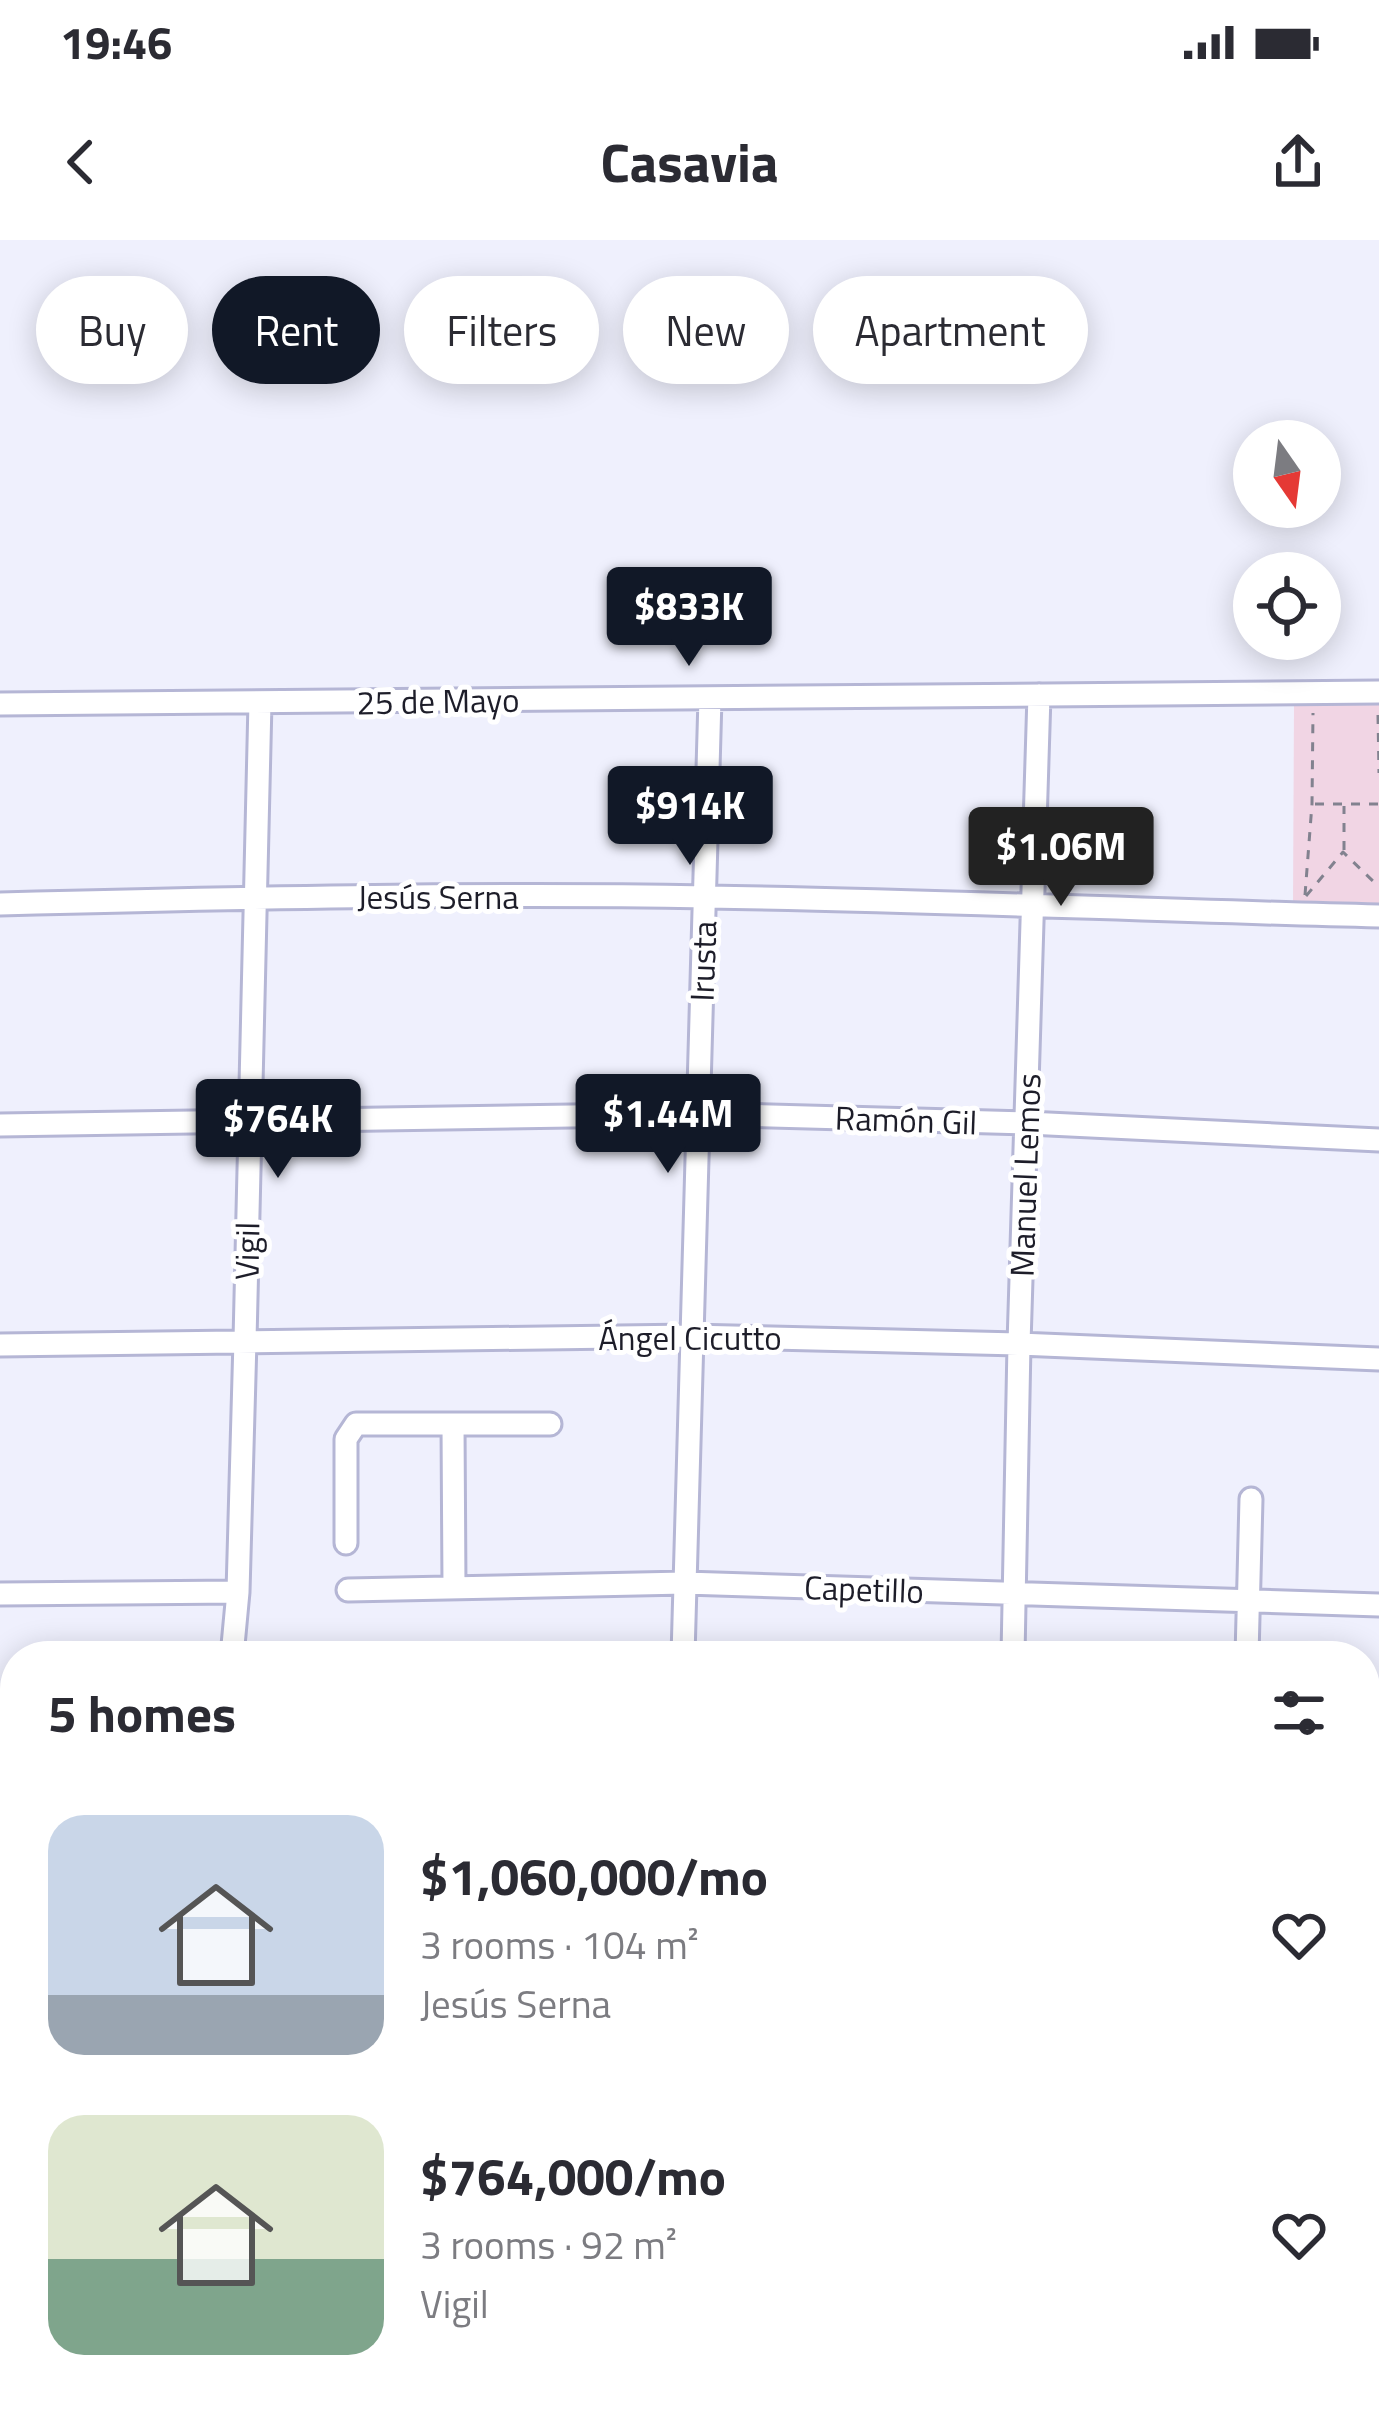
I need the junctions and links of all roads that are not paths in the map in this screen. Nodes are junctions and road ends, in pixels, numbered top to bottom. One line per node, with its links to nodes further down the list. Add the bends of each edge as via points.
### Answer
1 (1379, 692): 2 (street, 25 de Mayo)
2 (1039, 694): 3 (street, 25 de Mayo); 9 (street, Manuel Lemos)
3 (710, 698): 4 (street, 25 de Mayo); 6 (street, Irusta)
4 (260, 702): 5 (street, 25 de Mayo); 7 (street, Vigil)
5 (0, 704)
6 (705, 896): 7 (street, Jesús Serna); 9 (street, Jesús Serna); 11 (street, Irusta)
7 (256, 897): 8 (street, Jesús Serna); 12 (street, Vigil)
8 (0, 904)
9 (1033, 904): 10 (street, Jesús Serna); 13 (street, Manuel Lemos)
10 (1379, 916)
11 (698, 1114): 12 (street, Ramón Gil); 13 (street, Ramón Gil); 16 (street, Irusta)
12 (251, 1120): 14 (street, Ramón Gil); 17 (street, Vigil)
13 (1028, 1123): 15 (street, Ramón Gil); 18 (street, Manuel Lemos)
14 (0, 1125)
15 (1379, 1141)
16 (691, 1336): 17 (street, Ángel Cicutto); 18 (street, Ángel Cicutto); 25 (street, Irusta)
17 (245, 1340): 19 (street, Ángel Cicutto); 28 (street, Vigil)
18 (1019, 1344): 20 (street, Ángel Cicutto); 30 (street, Manuel Lemos)
19 (0, 1345)
20 (1379, 1359)
21 (550, 1424): 22 (street)
22 (453, 1425): 24 (street, via 356,1424 346,1439); 26 (street)
23 (1251, 1499): 31 (street)
24 (346, 1543)
25 (685, 1583): 26 (street, Capetillo); 30 (street, Capetillo); 34 (street, Irusta)
26 (454, 1587): 27 (street, Capetillo)
27 (348, 1590)
28 (238, 1592): 29 (street); 33 (street, Vigil)
29 (0, 1594)
30 (1015, 1594): 31 (street, Capetillo); 35 (street, Manuel Lemos)
31 (1248, 1602): 32 (street, Capetillo); 36 (street)
32 (1379, 1605)
33 (233, 1641)
34 (683, 1641)
35 (1013, 1641)
36 (1247, 1641)

